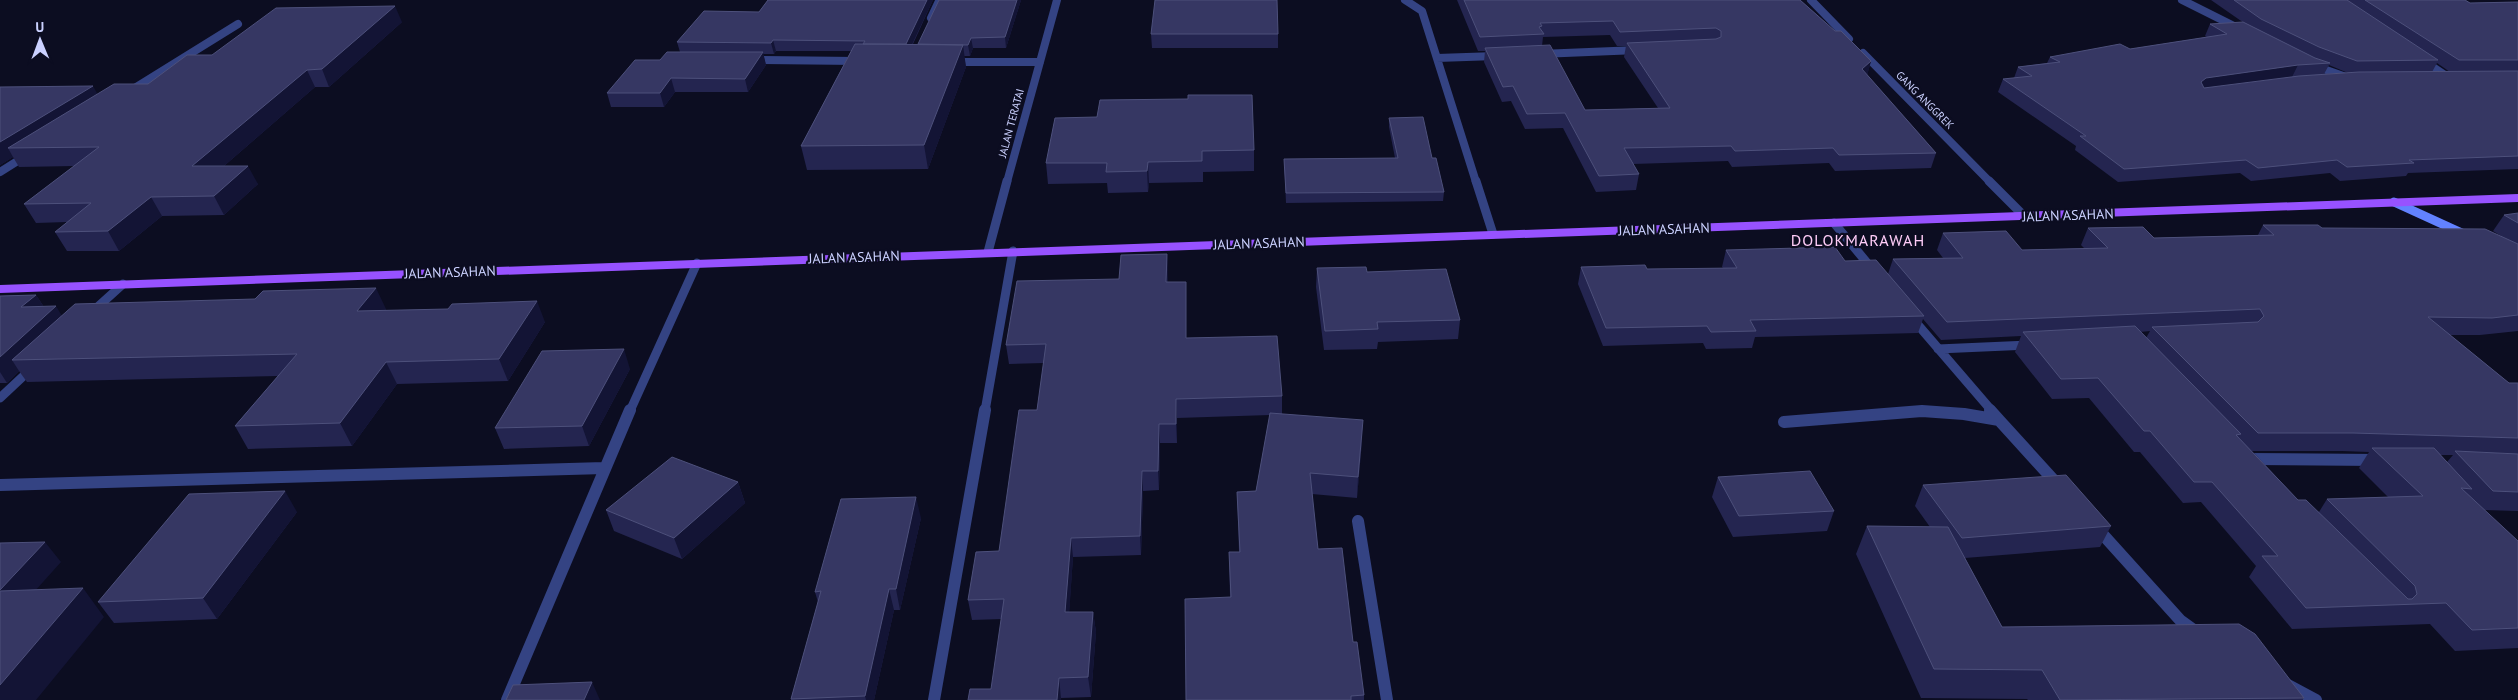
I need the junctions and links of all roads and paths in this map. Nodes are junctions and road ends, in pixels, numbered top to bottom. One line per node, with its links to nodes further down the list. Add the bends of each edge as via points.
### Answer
1 (1057, 0): 18 (street, JALAN TERATAI)
2 (1405, 0): 12 (street, via 1422,11)
3 (1810, 0): 30 (street, GANG ANGGREK)
4 (2182, 0): 8 (street)
5 (939, 1): 7 (street)
6 (238, 24): 25 (street)
7 (927, 27)
8 (2251, 35)
9 (1644, 50): 10 (street)
10 (1536, 54)
11 (1506, 56): 12 (street)
12 (1437, 58): 32 (street)
13 (2419, 58): 22 (street)
14 (741, 60): 15 (street)
15 (871, 61)
16 (2303, 61): 19 (street)
17 (941, 62): 18 (street)
18 (1040, 62): 35 (street, JALAN TERATAI)
19 (2352, 79): 20 (street); 24 (street)
20 (2361, 79)
21 (2434, 79): 22 (street)
22 (2452, 79): 23 (street)
23 (2461, 79)
24 (2326, 81)
25 (119, 98)
26 (34, 151): 27 (street)
27 (0, 172)
28 (2518, 198): 29 (main road, JALAN ASAHAN)
29 (2394, 202): 30 (main road, JALAN ASAHAN); 33 (street)
30 (2024, 216): 31 (main road, JALAN ASAHAN)
31 (1834, 223): 32 (main road, JALAN ASAHAN); 37 (street)
32 (1493, 234): 34 (main road, JALAN ASAHAN)
33 (2474, 239)
34 (1013, 251): 35 (main road, JALAN ASAHAN); 58 (street)
35 (988, 252): 36 (main road, JALAN ASAHAN)
36 (697, 263): 38 (main road, JALAN ASAHAN); 49 (street)
37 (1877, 275)
38 (123, 284): 39 (main road, JALAN ASAHAN); 41 (street)
39 (0, 289)
40 (1907, 312): 43 (street)
41 (87, 318)
42 (2043, 344): 43 (street)
43 (1938, 350): 46 (street)
44 (43, 358): 45 (street)
45 (0, 398)
46 (1998, 420): 47 (street, via 1922,411); 52 (street)
47 (1784, 422)
48 (2386, 460): 50 (street, via 2240,455)
49 (604, 468): 51 (street); 57 (street)
50 (2258, 473)
51 (0, 485)
52 (2066, 494)
53 (2086, 516): 55 (street, via 2180,620)
54 (1358, 522): 59 (street)
55 (2206, 638)
56 (2280, 680): 60 (street)
57 (507, 700)
58 (934, 700)
59 (1387, 700)
60 (2316, 700)

